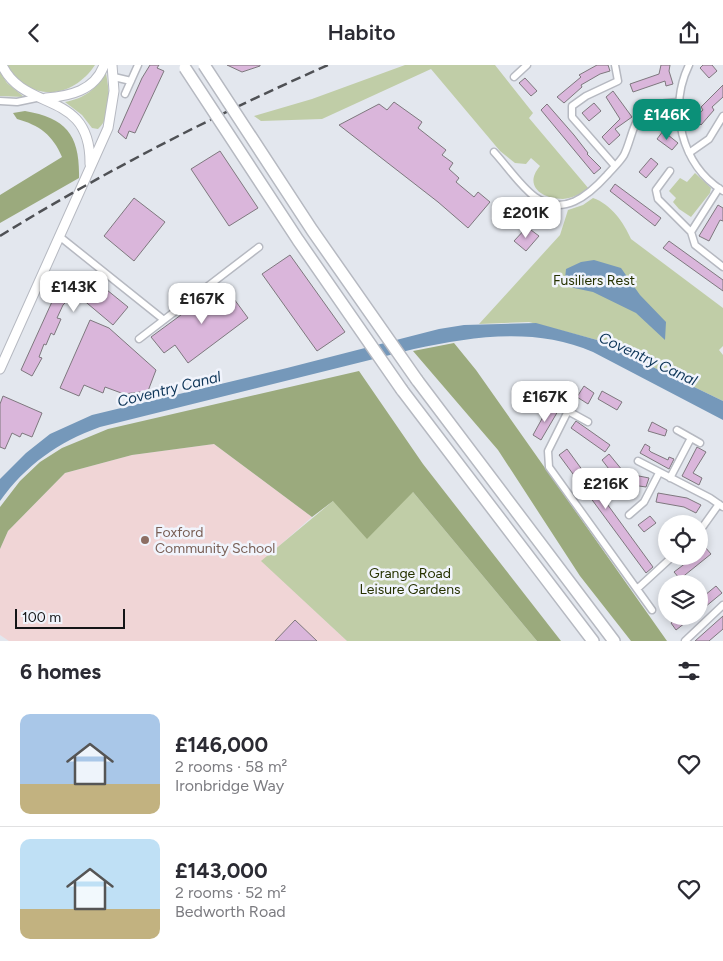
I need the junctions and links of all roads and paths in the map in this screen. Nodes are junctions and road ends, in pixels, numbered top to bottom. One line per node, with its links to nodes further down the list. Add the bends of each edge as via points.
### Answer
1 (2, 65): 14 (main road, via 18,87)
2 (104, 65): 14 (main road, via 86,88 69,97)
3 (112, 65): 10 (main road)
4 (138, 65): 12 (street)
5 (204, 65): 48 (highway, bridge, via 312,230 417,380)
6 (527, 65): 11 (street)
7 (615, 65): 20 (street, via 618,81 586,96 570,112)
8 (688, 65): 16 (street)
9 (184, 67): 47 (highway, bridge, via 402,390)
10 (114, 77): 12 (street); 21 (main road, via 108,127)
11 (514, 77)
12 (131, 81): 13 (street)
13 (125, 94)
14 (44, 98): 15 (street); 21 (main road, via 69,112 81,125 88,142)
15 (0, 101)
16 (678, 102): 19 (street); 20 (street, via 659,103 642,114)
17 (723, 116): 19 (street, via 709,139)
18 (494, 152): 20 (street, via 534,197 561,206 584,199)
19 (690, 153): 23 (street, via 696,165)
20 (615, 166)
21 (90, 167): 25 (main road)
22 (670, 171): 24 (street, via 656,190 658,199)
23 (721, 189): 24 (street)
24 (692, 232): 27 (street, via 695,245)
25 (59, 236): 28 (street); 30 (main road)
26 (259, 247): 28 (street)
27 (723, 267)
28 (164, 320): 29 (street)
29 (139, 339)
30 (0, 369)
31 (537, 394): 32 (street)
32 (568, 411): 33 (street); 44 (street, via 548,451 549,467)
33 (588, 422)
34 (677, 430): 35 (street)
35 (691, 438): 36 (street); 39 (street)
36 (700, 443)
37 (638, 461): 38 (street)
38 (659, 473): 39 (street); 41 (street, via 644,502)
39 (670, 478): 40 (street)
40 (721, 505): 42 (street)
41 (629, 515)
42 (708, 522)
43 (664, 565): 44 (street)
44 (638, 589): 46 (street)
45 (723, 605): 49 (street)
46 (652, 610)
47 (593, 641)
48 (614, 641)
49 (685, 641)

